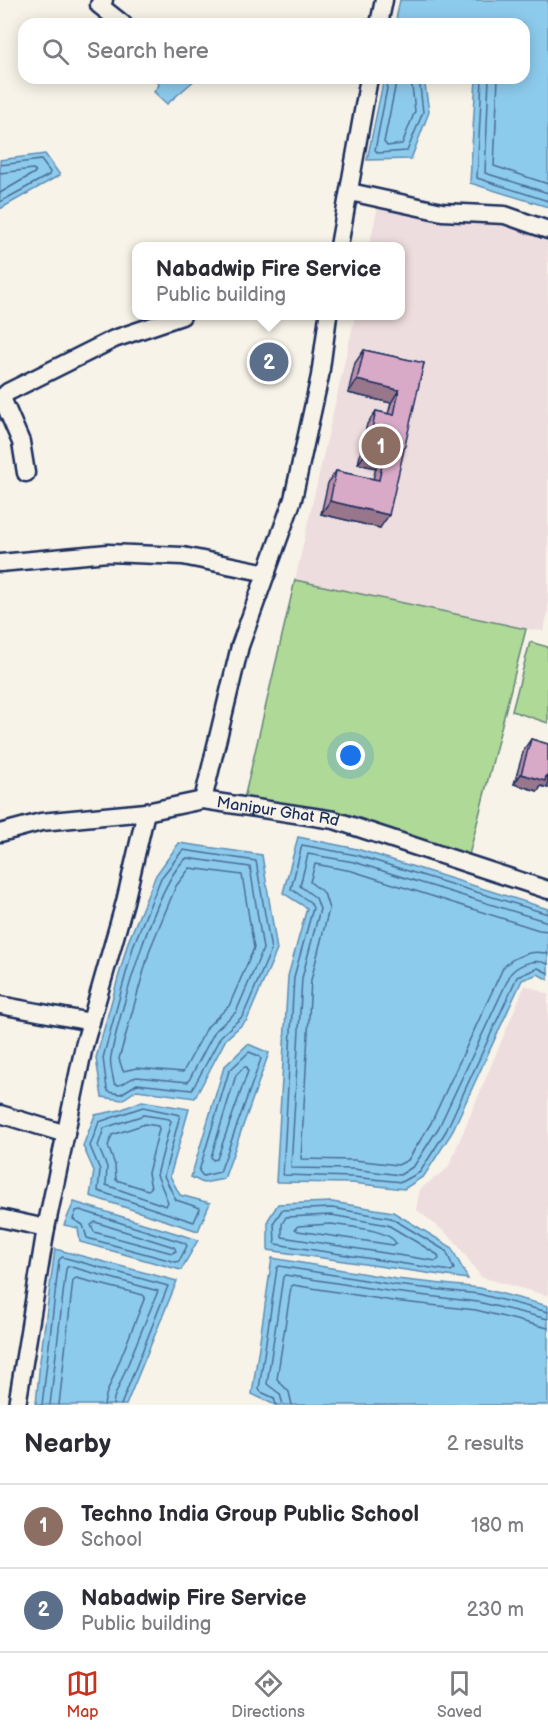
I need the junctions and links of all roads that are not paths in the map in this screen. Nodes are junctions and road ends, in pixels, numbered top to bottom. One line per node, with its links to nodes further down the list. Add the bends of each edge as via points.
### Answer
1 (104, 0): 3 (street, via 99,5)
2 (384, 0): 4 (street)
3 (115, 18)
4 (380, 18)
5 (368, 84): 6 (street)
6 (350, 192): 7 (street, via 442,212 505,215); 8 (street)
7 (548, 230)
8 (340, 242)
9 (168, 320): 11 (street, via 114,339)
10 (327, 320): 14 (street, via 320,375 293,499)
11 (1, 398): 12 (street, via 21,442)
12 (26, 473)
13 (0, 563): 14 (street, via 108,553 183,556)
14 (267, 573): 15 (street, via 240,646)
15 (203, 800): 16 (street, Manipur Ghat Rd); 18 (street, Manipur Ghat Rd, via 334,819)
16 (146, 812): 17 (street, Manipur Ghat Rd, via 41,822); 20 (street)
17 (0, 833)
18 (548, 890)
19 (0, 1005): 20 (street)
20 (91, 1022): 22 (street)
21 (0, 1114): 22 (street)
22 (66, 1134): 24 (street)
23 (0, 1218): 24 (street)
24 (46, 1228): 25 (street)
25 (17, 1405)

